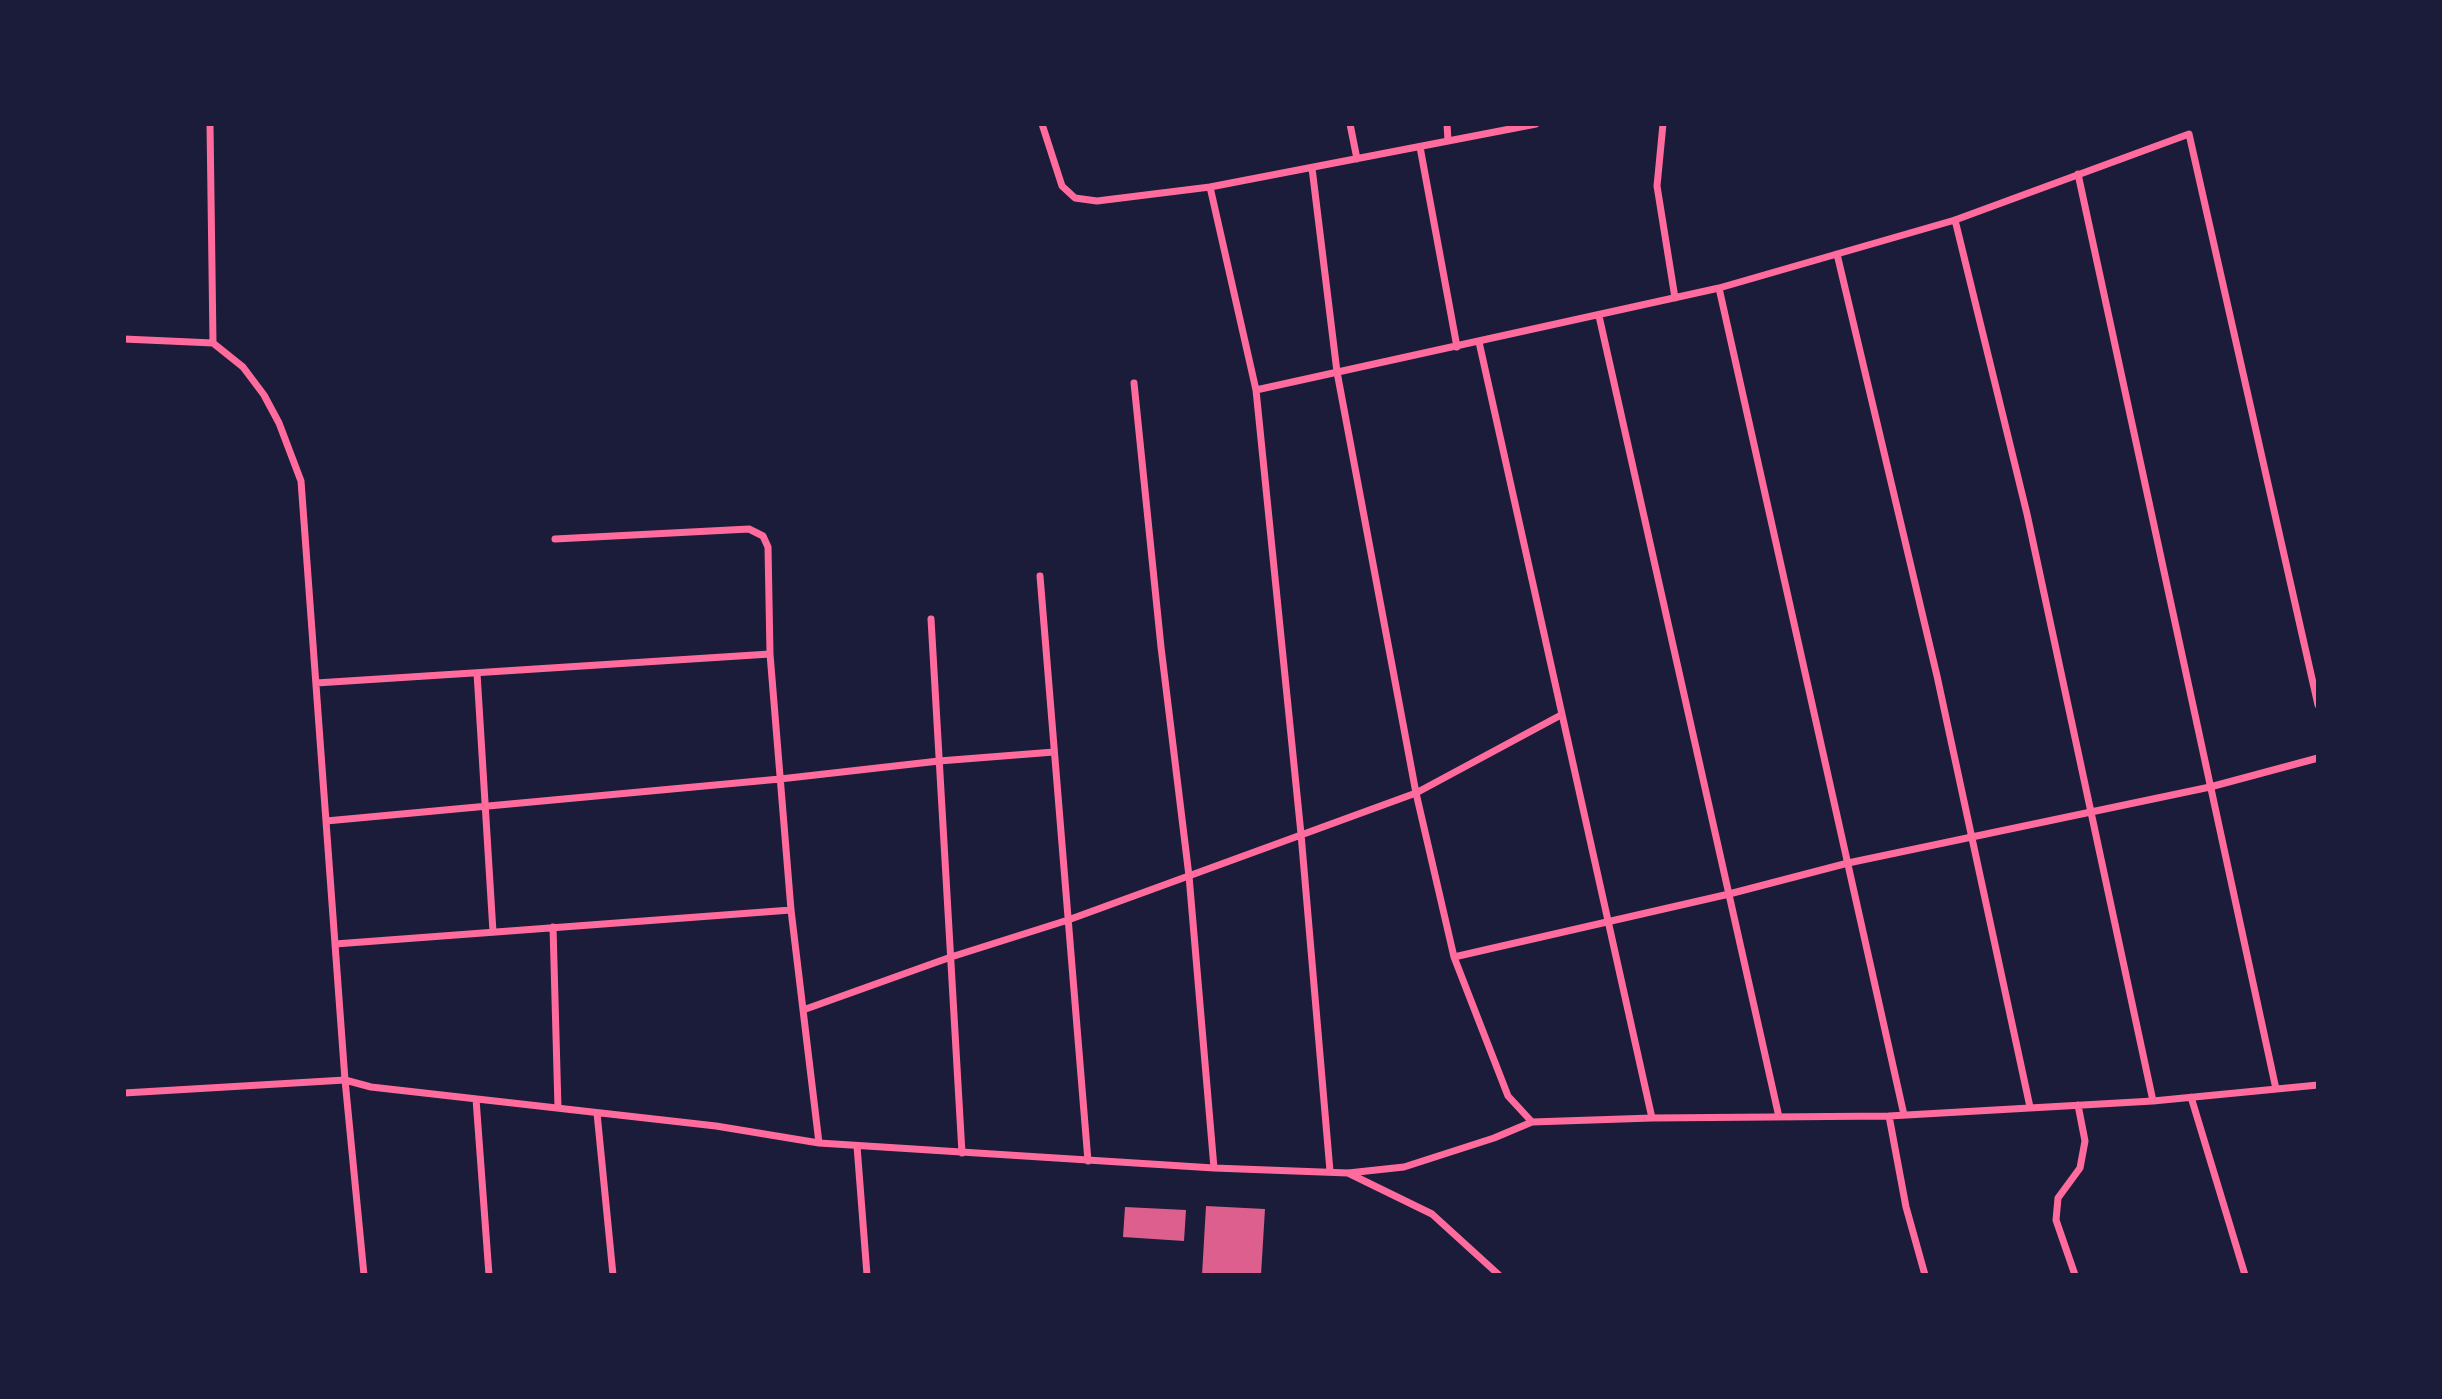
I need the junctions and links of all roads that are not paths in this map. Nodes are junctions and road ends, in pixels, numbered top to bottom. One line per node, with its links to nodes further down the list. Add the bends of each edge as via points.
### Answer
1 (210, 124): 20 (street)
2 (1042, 124): 12 (street, via 1062,186 1075,198 1097,201)
3 (1350, 124): 9 (street)
4 (1447, 124): 7 (street)
5 (1536, 124): 7 (street)
6 (1663, 124): 16 (street, via 1657,186)
7 (1448, 141): 8 (street)
8 (1420, 147): 9 (street); 21 (street)
9 (1357, 159): 10 (street)
10 (1312, 168): 12 (street); 22 (street)
11 (2078, 174): 13 (street); 31 (street, via 2189,134); 37 (street)
12 (1210, 187): 24 (street)
13 (1955, 220): 14 (street); 40 (street)
14 (1838, 254): 15 (street); 43 (street)
15 (1719, 288): 16 (street); 44 (street)
16 (1675, 298): 17 (street)
17 (1599, 316): 19 (street); 46 (street)
18 (124, 339): 20 (street)
19 (1479, 342): 21 (street); 32 (street)
20 (213, 343): 30 (street, via 243,367 264,395 301,481)
21 (1457, 346): 22 (street)
22 (1337, 372): 24 (street); 38 (street)
23 (1134, 383): 45 (street)
24 (1256, 390): 42 (street)
25 (555, 539): 28 (street, via 749,529 763,536 768,547)
26 (1040, 576): 33 (street)
27 (931, 618): 35 (street)
28 (770, 654): 29 (street); 36 (street)
29 (477, 673): 30 (street); 39 (street)
30 (316, 683): 41 (street)
31 (2318, 705)
32 (1561, 715): 38 (street); 49 (street)
33 (1054, 752): 35 (street); 48 (street)
34 (2318, 758): 37 (street)
35 (939, 761): 36 (street); 53 (street)
36 (780, 779): 39 (street); 47 (street)
37 (2210, 787): 40 (street); 58 (street)
38 (1416, 793): 42 (street); 54 (street)
39 (486, 807): 41 (street); 51 (street)
40 (2091, 810): 43 (street); 62 (street)
41 (326, 821): 52 (street)
42 (1301, 834): 45 (street); 77 (street)
43 (1972, 836): 44 (street); 64 (street)
44 (1848, 863): 46 (street); 67 (street)
45 (1189, 876): 48 (street); 76 (street)
46 (1729, 894): 49 (street); 69 (street)
47 (791, 910): 50 (street); 55 (street)
48 (1068, 920): 53 (street); 75 (street)
49 (1608, 922): 54 (street); 70 (street)
50 (553, 928): 51 (street); 65 (street)
51 (494, 932): 52 (street)
52 (335, 944): 56 (street)
53 (951, 957): 55 (street); 74 (street)
54 (1454, 957): 71 (street, via 1508,1096)
55 (803, 1010): 72 (street)
56 (345, 1080): 59 (street); 61 (street); 79 (street)
57 (2318, 1085): 58 (street)
58 (2276, 1089): 60 (street)
59 (124, 1094)
60 (2191, 1097): 62 (street); 86 (street)
61 (476, 1099): 65 (street); 80 (street)
62 (2153, 1101): 63 (street)
63 (2078, 1105): 64 (street); 85 (street, via 2085,1141 2080,1168 2058,1198 2056,1220)
64 (2030, 1107): 67 (street)
65 (558, 1108): 66 (street)
66 (597, 1113): 72 (street); 81 (street)
67 (1905, 1115): 68 (street)
68 (1889, 1116): 69 (street); 84 (street, via 1906,1207)
69 (1779, 1117): 70 (street)
70 (1652, 1118): 71 (street)
71 (1532, 1122): 78 (street, via 1404,1167)
72 (819, 1143): 73 (street)
73 (857, 1146): 74 (street); 82 (street)
74 (962, 1153): 75 (street)
75 (1088, 1161): 76 (street)
76 (1214, 1168): 77 (street)
77 (1330, 1171): 78 (street)
78 (1348, 1173): 83 (street, via 1432,1214)
79 (364, 1275)
80 (489, 1275)
81 (613, 1275)
82 (867, 1275)
83 (1499, 1275)
84 (1925, 1275)
85 (2075, 1275)
86 (2245, 1275)

